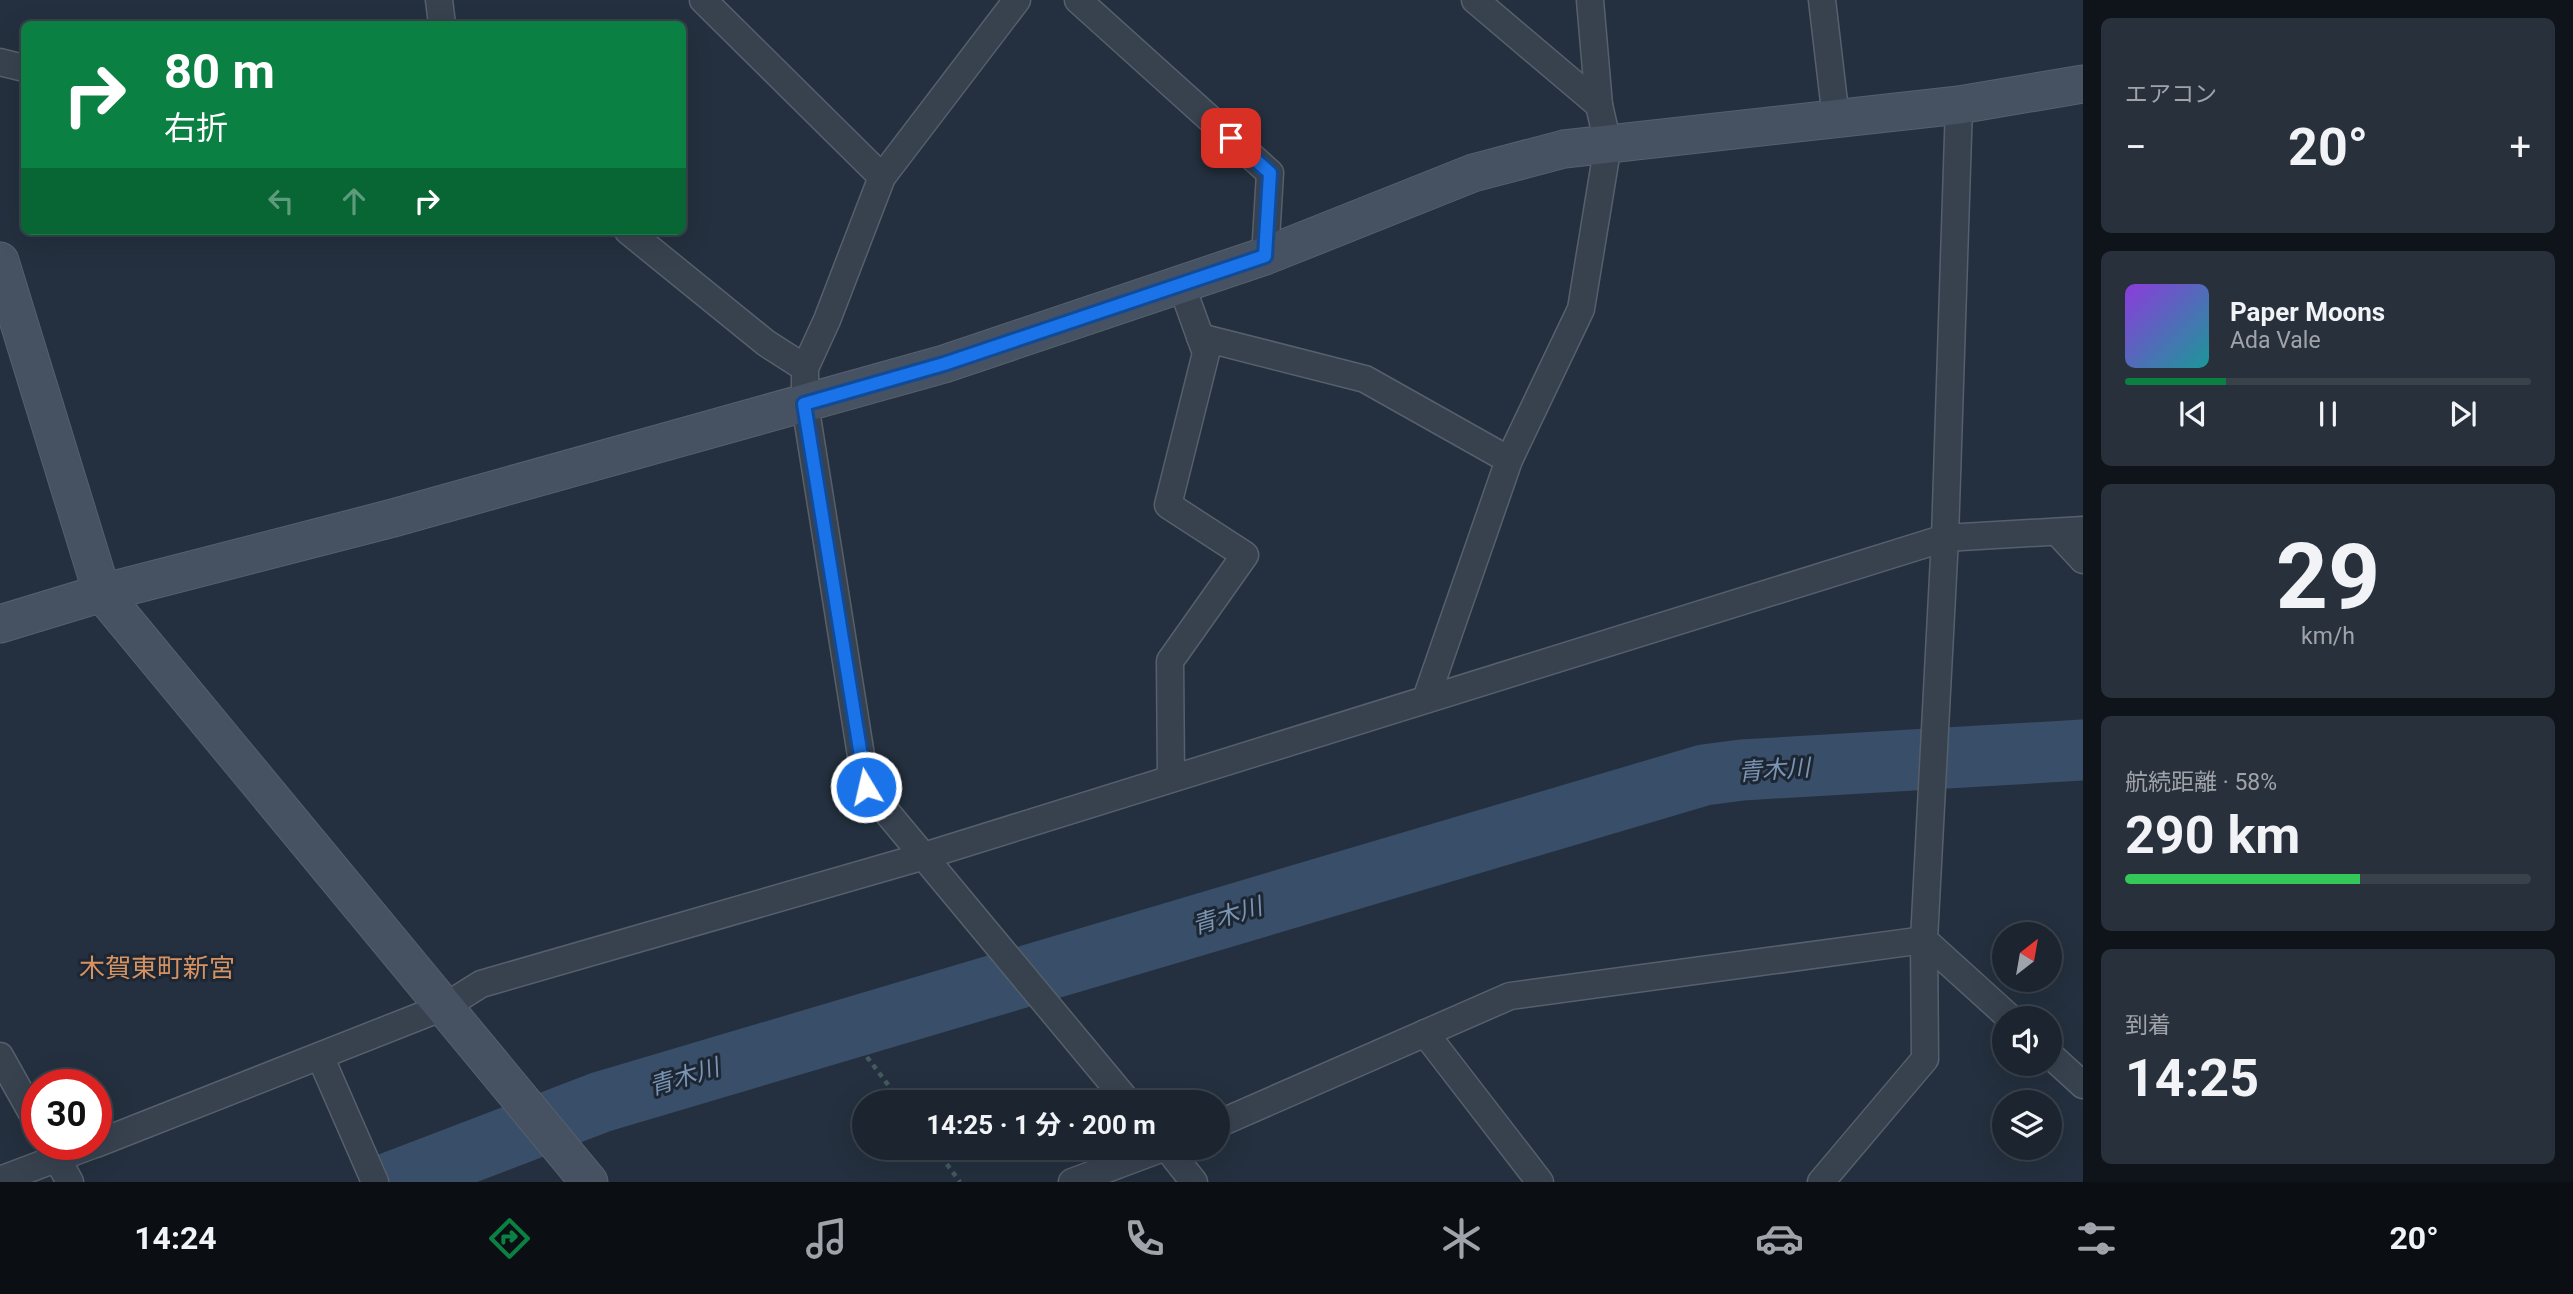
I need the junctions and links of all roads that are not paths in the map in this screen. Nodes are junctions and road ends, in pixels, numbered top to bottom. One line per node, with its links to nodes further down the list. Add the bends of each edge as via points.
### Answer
1 (439, 0): 8 (street)
2 (703, 0): 16 (street)
3 (1017, 0): 16 (street)
4 (1078, 0): 18 (street, via 1270,173)
5 (1475, 0): 12 (street)
6 (1590, 0): 12 (street)
7 (1822, 0): 14 (street)
8 (442, 21)
9 (0, 62): 10 (street)
10 (21, 67)
11 (2083, 84): 13 (street)
12 (1598, 105): 15 (street)
13 (1959, 105): 14 (street); 26 (street)
14 (1836, 119): 15 (street)
15 (1608, 144): 18 (street, via 1564,149 1473,173); 24 (street, via 1581,309)
16 (882, 177): 23 (street)
17 (633, 235): 23 (street, via 766,343)
18 (1265, 256): 20 (street)
19 (0, 261): 21 (street)
20 (1181, 284): 22 (street); 23 (street, via 944,364)
21 (10, 331): 28 (street)
22 (1200, 337): 24 (street, via 1365,379); 31 (street, via 1206,353 1168,505 1245,555 1170,661)
23 (805, 386): 28 (street, via 393,517); 32 (street, via 866,787)
24 (1509, 460): 30 (street)
25 (2070, 531): 26 (street); 27 (street)
26 (1945, 538): 30 (street); 33 (street)
27 (2083, 560)
28 (102, 593): 29 (street); 34 (street)
29 (0, 624)
30 (1426, 699): 31 (street)
31 (1171, 778): 32 (street)
32 (922, 857): 34 (street, via 481,984); 41 (street)
33 (1924, 940): 35 (street); 36 (street, via 1510,996); 54 (street, via 1925,1059)
34 (446, 1006): 38 (street); 49 (street)
35 (1997, 1006)
36 (1425, 1033): 43 (street); 53 (street)
37 (0, 1056): 42 (street)
38 (320, 1056): 44 (street); 48 (street)
39 (2062, 1066): 40 (street)
40 (2083, 1085)
41 (1118, 1090)
42 (21, 1093)
43 (1230, 1119)
44 (112, 1138)
45 (1132, 1160): 51 (street)
46 (1175, 1160): 52 (street)
47 (59, 1162): 50 (street)
48 (371, 1173)
49 (585, 1177)
50 (0, 1180)
51 (1072, 1182)
52 (1194, 1182)
53 (1541, 1182)
54 (1821, 1182)

